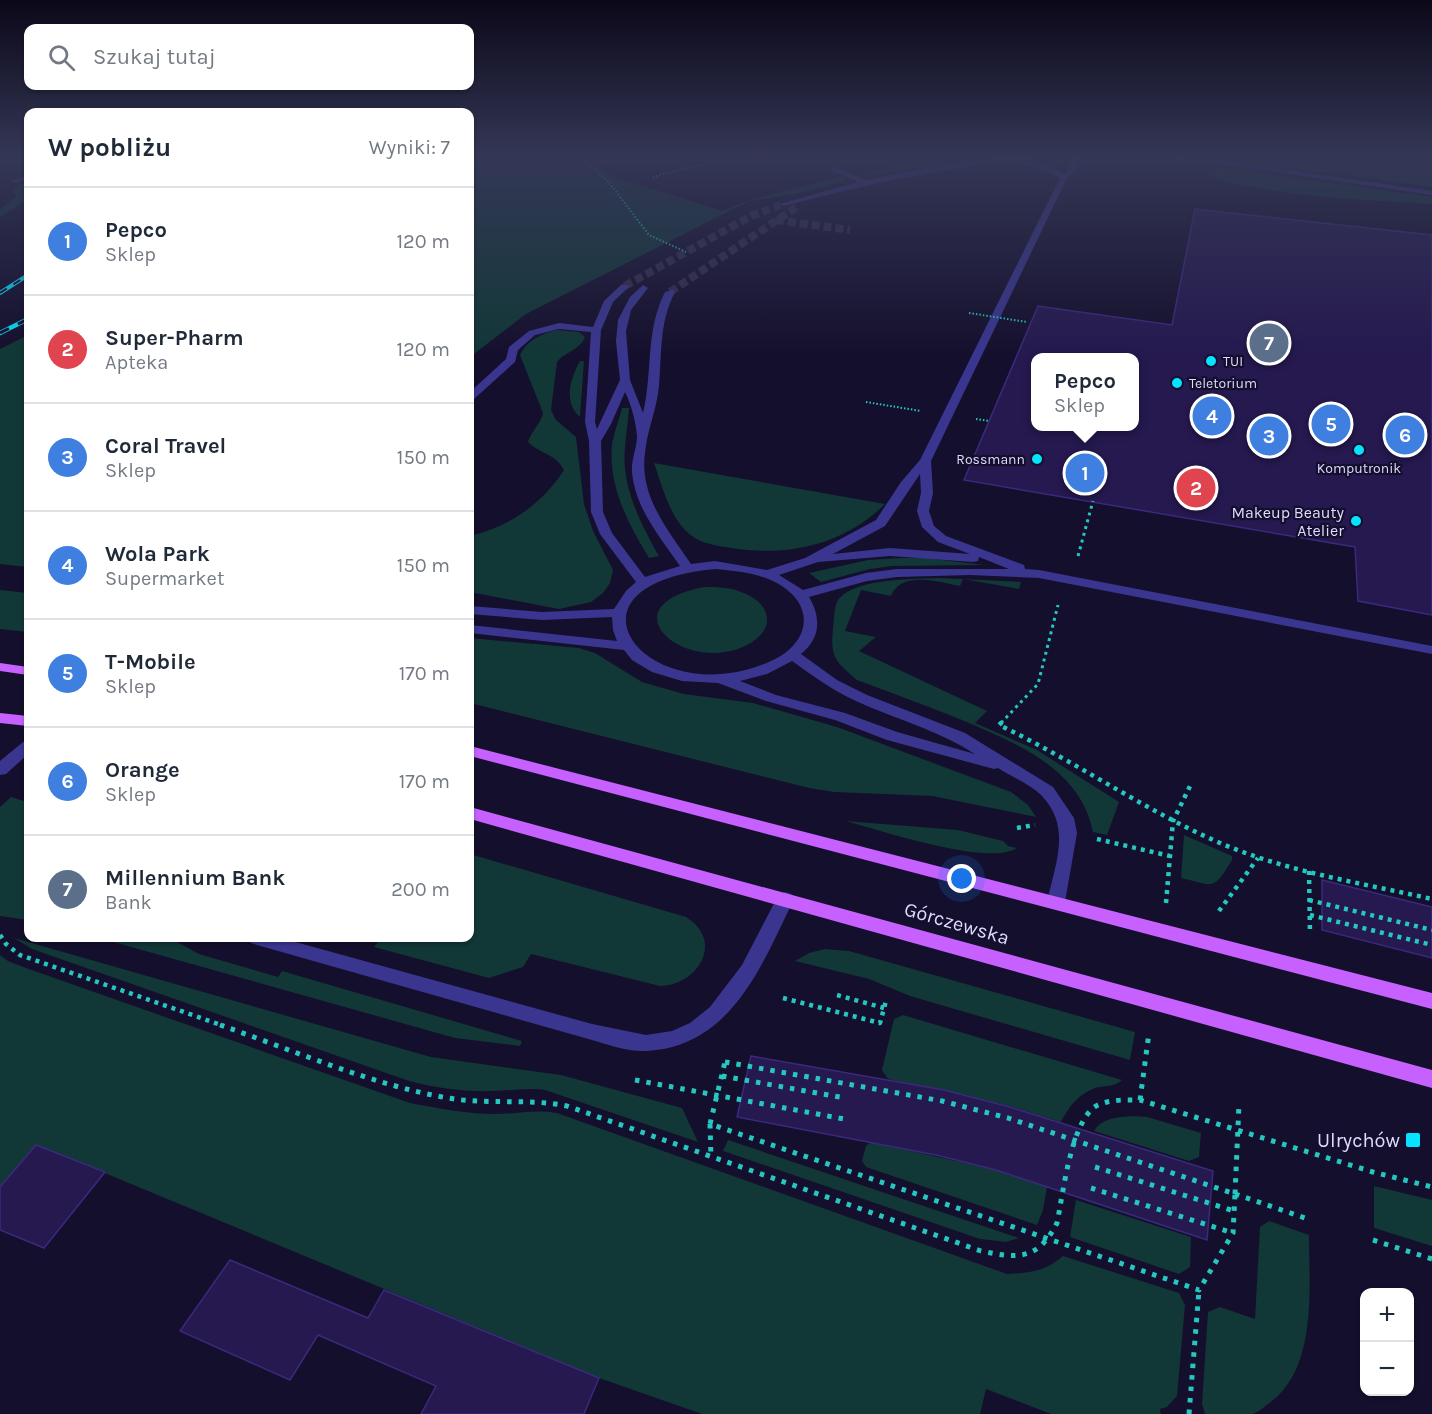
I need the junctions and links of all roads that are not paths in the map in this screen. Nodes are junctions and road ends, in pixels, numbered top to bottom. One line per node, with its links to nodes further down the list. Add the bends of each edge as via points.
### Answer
1 (1042, 224): 10 (lane)
2 (625, 286): 5 (lane, via 609,301)
3 (643, 288): 6 (lane, via 626,308 621,322)
4 (670, 292): 8 (lane, via 656,327 652,402)
5 (596, 330): 7 (lane, via 559,326 532,333 513,349 511,360); 9 (lane, via 590,422)
6 (625, 380): 8 (lane, via 636,404); 9 (lane)
7 (474, 393)
8 (641, 432): 13 (lane, via 637,463 640,485 664,534)
9 (595, 441): 16 (lane, via 597,512 606,534)
10 (925, 461): 11 (lane, via 881,523); 12 (lane, via 927,493 923,511 928,527 942,538)
11 (810, 561): 12 (lane, via 890,552); 14 (lane)
12 (997, 561): 15 (lane)
13 (687, 567): 14 (lane, via 742,567); 16 (lane)
14 (768, 574): 17 (lane)
15 (1039, 574): 17 (lane, via 897,573); 22 (lane)
16 (643, 583): 19 (lane, via 627,597)
17 (800, 595): 23 (lane, via 809,609 812,625 806,641)
18 (474, 610): 19 (lane, via 542,615)
19 (619, 613): 21 (lane, via 619,630)
20 (474, 629): 21 (lane)
21 (627, 646): 26 (lane, via 642,660 665,671 692,678)
22 (1432, 650)
23 (793, 655): 26 (lane, via 774,667); 31 (lane, via 832,683 960,737)
24 (0, 667): 25 (main road)
25 (24, 670)
26 (722, 679): 31 (lane, via 892,736)
27 (0, 718): 28 (main road)
28 (24, 721)
29 (24, 750): 32 (lane)
30 (474, 752): 35 (main road)
31 (1006, 767): 35 (lane, via 1047,791 1066,818 1069,833)
32 (0, 771)
33 (474, 814): 34 (main road, Górczewska)
34 (785, 899): 36 (lane, via 744,980 723,1008 688,1034 646,1043 592,1032); 38 (main road, Górczewska)
35 (1056, 902): 37 (main road)
36 (271, 942)
37 (1432, 1001)
38 (1432, 1078)

